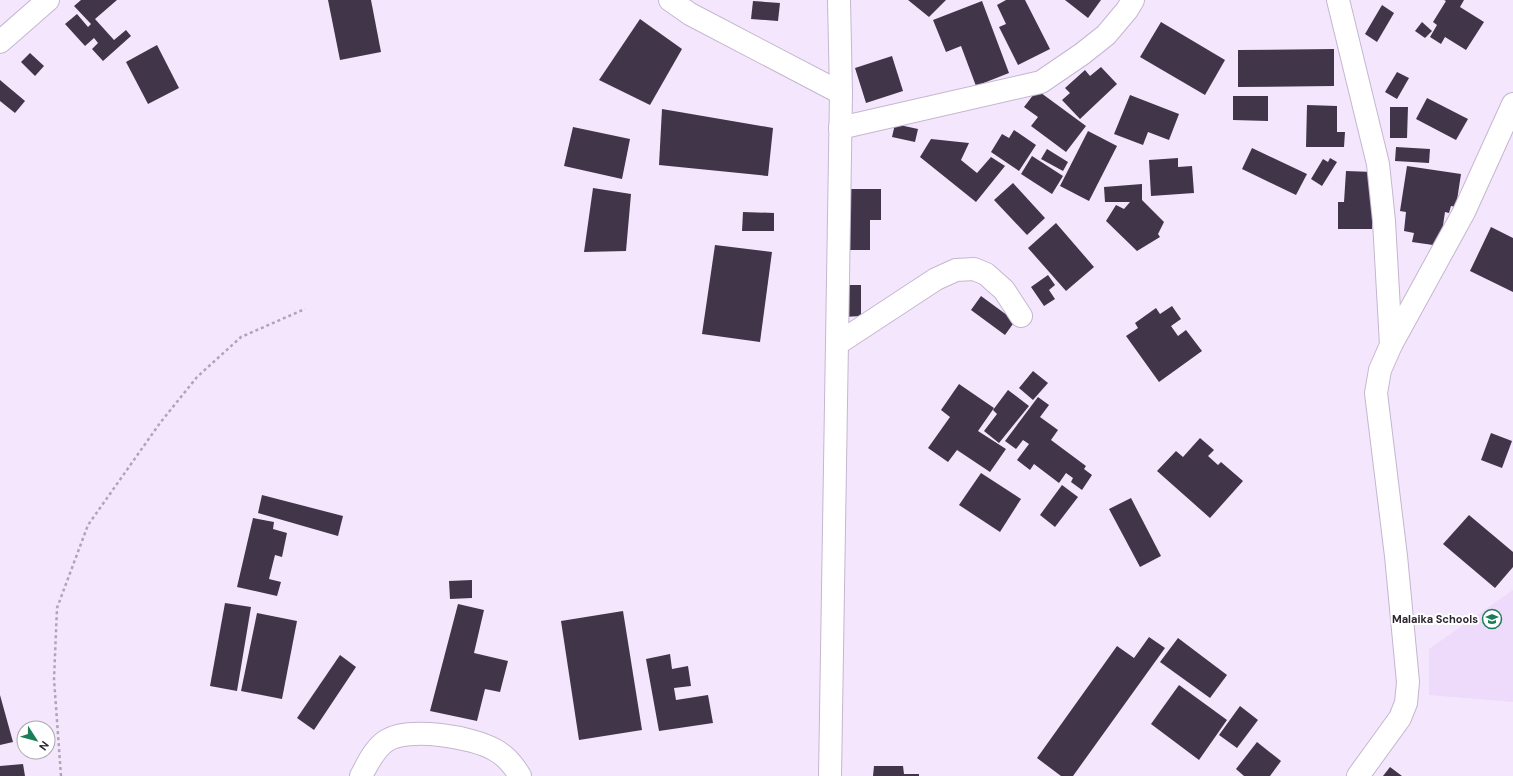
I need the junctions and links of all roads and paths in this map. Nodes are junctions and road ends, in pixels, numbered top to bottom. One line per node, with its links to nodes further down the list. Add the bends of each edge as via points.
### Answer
1 (48, 0): 6 (street)
2 (670, 0): 7 (street, via 690,14)
3 (838, 0): 7 (street)
4 (1133, 0): 9 (street, via 1128,10 1106,35 1041,82)
5 (1338, 0): 13 (street, via 1378,164)
6 (0, 42)
7 (841, 93): 9 (street)
8 (1513, 104): 13 (street, via 1464,212)
9 (840, 128): 12 (street)
10 (305, 309): 14 (path, via 241,337 197,377 160,423 88,525 57,608 54,679)
11 (1021, 316): 12 (street, via 1004,290 986,274 974,269 956,270 936,279)
12 (837, 344): 17 (street)
13 (1391, 345): 18 (street, via 1380,370 1376,393 1408,682 1406,703 1400,718)
14 (61, 776)
15 (361, 776): 16 (street, via 370,759 384,742 394,736 412,734 471,739 496,750 513,765)
16 (520, 776)
17 (830, 776)
18 (1358, 776)

